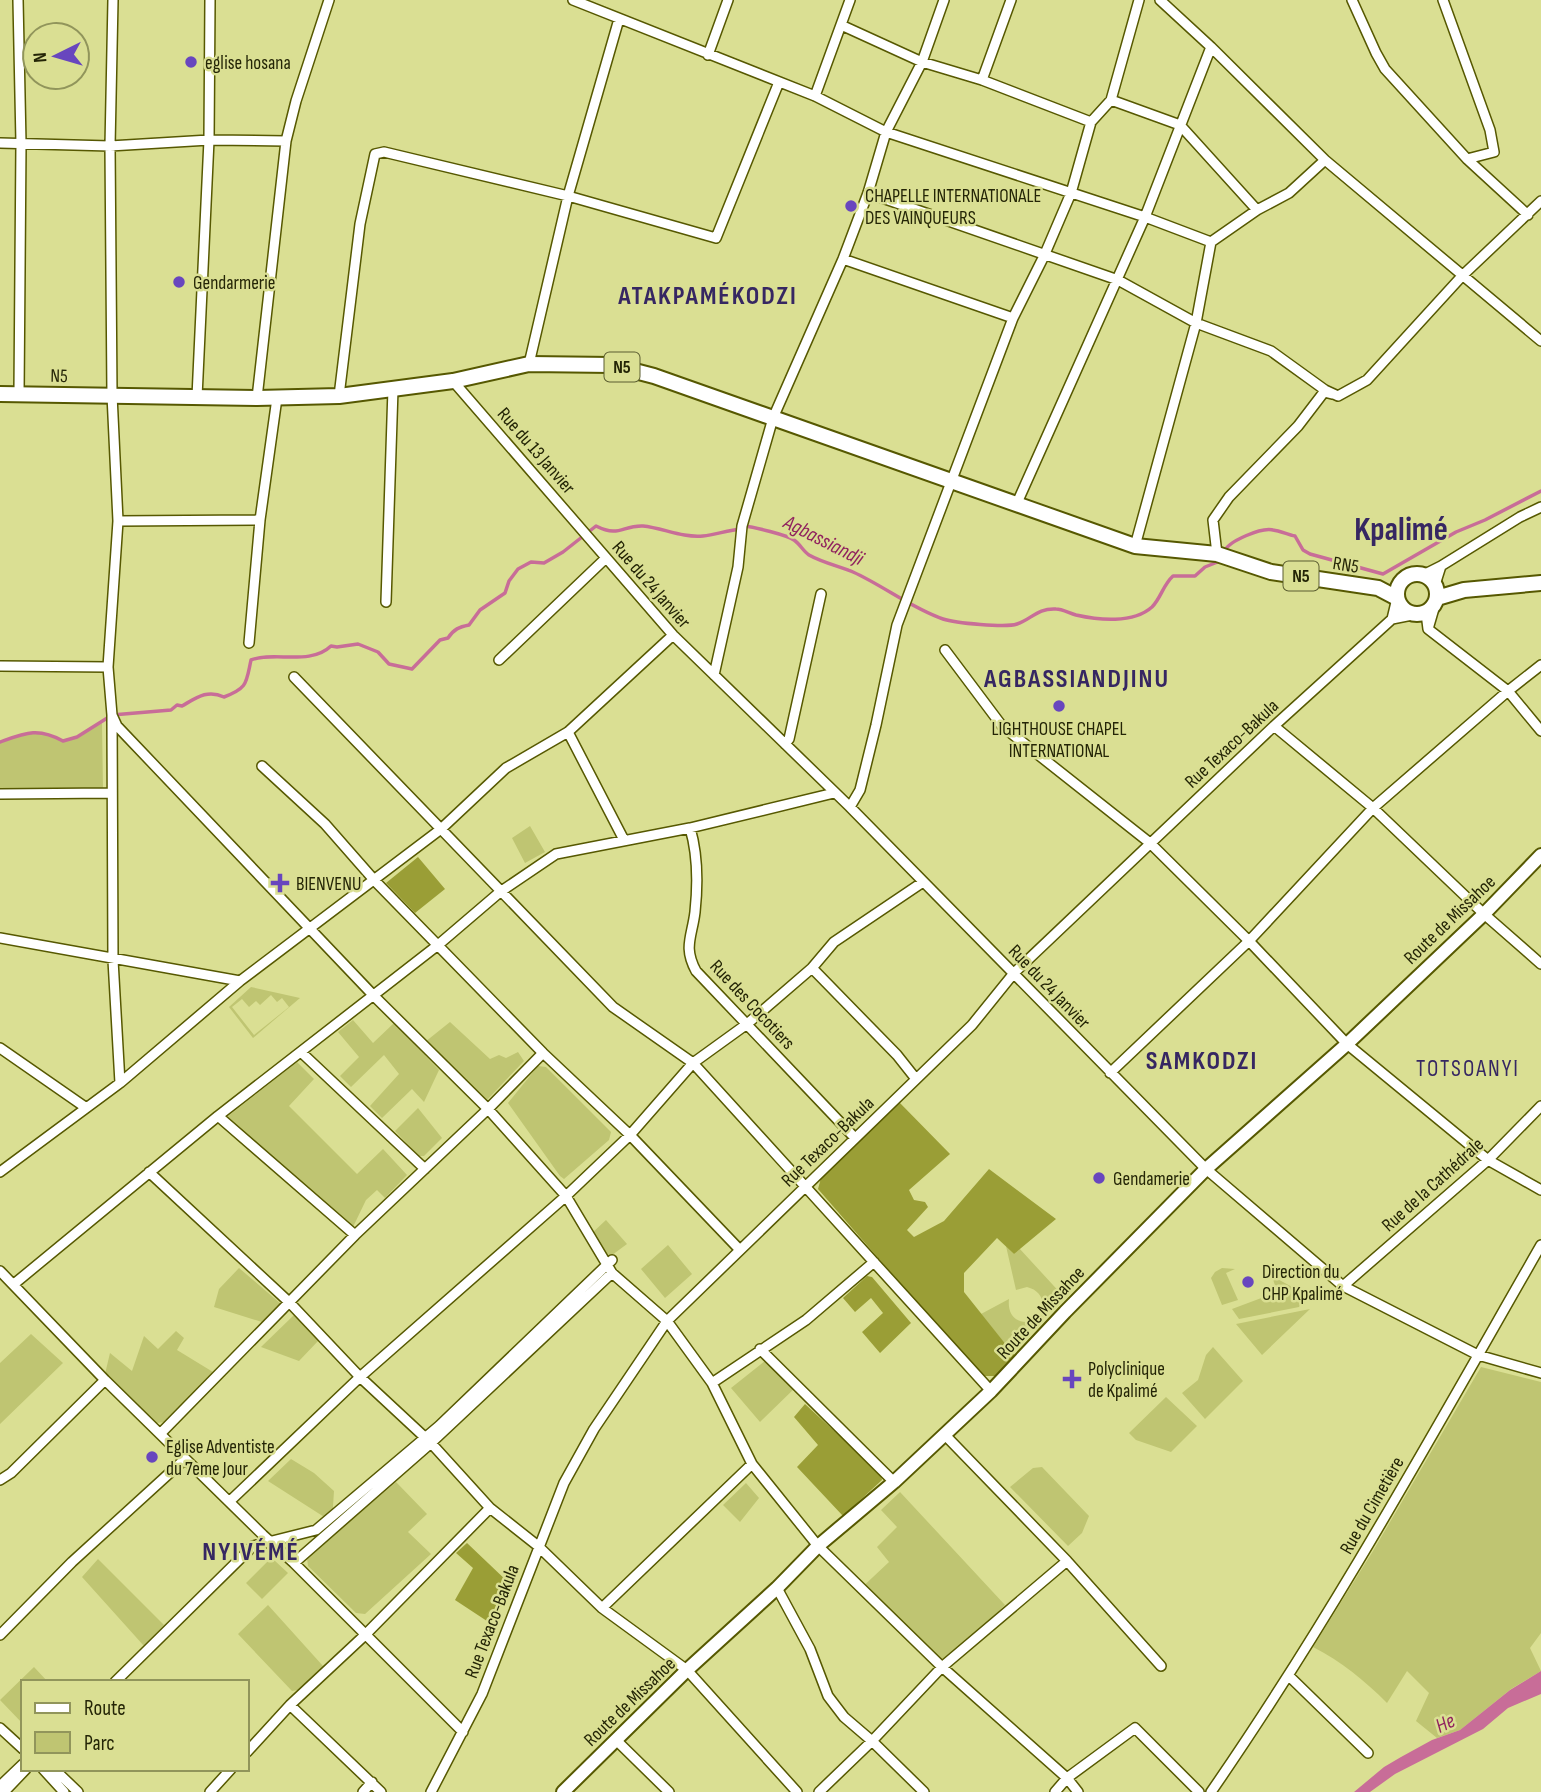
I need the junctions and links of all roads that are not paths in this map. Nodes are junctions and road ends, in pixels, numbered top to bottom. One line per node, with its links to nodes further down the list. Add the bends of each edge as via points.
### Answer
1 (18, 0): 29 (street)
2 (113, 0): 30 (street)
3 (210, 0): 26 (street)
4 (329, 0): 27 (street)
5 (573, 0): 14 (street)
6 (728, 0): 17 (street)
7 (850, 0): 15 (street)
8 (944, 0): 18 (street)
9 (1011, 0): 19 (street)
10 (1139, 0): 22 (street)
11 (1160, 0): 16 (street)
12 (1352, 0): 31 (street, via 1385,69)
13 (1443, 0): 31 (street, via 1494,152)
14 (619, 19): 17 (street); 35 (street)
15 (841, 25): 18 (street); 21 (street)
16 (1211, 47): 24 (street); 32 (street)
17 (708, 55): 20 (street)
18 (922, 62): 19 (street); 25 (street)
19 (982, 80): 23 (street)
20 (779, 82): 21 (street); 35 (street, via 716,238)
21 (815, 96): 25 (street)
22 (1111, 100): 23 (street); 24 (street)
23 (1091, 122): 34 (street)
24 (1180, 125): 37 (street); 39 (street)
25 (886, 132): 33 (street); 34 (street)
26 (209, 140): 27 (street); 30 (street); 56 (street)
27 (286, 141): 57 (street)
28 (0, 143): 29 (street)
29 (20, 143): 30 (street); 52 (street)
30 (110, 146): 53 (street)
31 (1467, 159): 38 (street)
32 (1325, 160): 37 (street, via 1289,193); 43 (street)
33 (868, 193): 41 (street); 42 (street)
34 (1071, 193): 39 (street); 41 (street)
35 (568, 196): 48 (street); 54 (street, via 384,152 374,154 360,224)
36 (1541, 201): 38 (street)
37 (1257, 210): 40 (street)
38 (1528, 215): 43 (street)
39 (1145, 217): 40 (street); 44 (street)
40 (1211, 242): 46 (street)
41 (1044, 256): 44 (street); 45 (street)
42 (843, 259): 45 (street); 59 (street)
43 (1462, 276): 47 (street); 55 (street, via 1367,380)
44 (1118, 280): 46 (street); 61 (street)
45 (1013, 318): 60 (street)
46 (1196, 323): 55 (street, via 1271,351); 66 (street)
47 (1541, 341)
48 (529, 364): 49 (main road, N5 / N5); 59 (main road, N5 / N5, via 612,365)
49 (453, 381): 50 (main road, N5 / N5); 65 (street, Rue du 13 Janvier)
50 (393, 389): 54 (main road, N5 / N5); 76 (street)
51 (0, 394): 52 (main road, N5 / N5)
52 (19, 394): 53 (main road, N5 / N5)
53 (112, 395): 56 (main road, N5 / N5); 64 (street)
54 (339, 396): 58 (main road, N5 / N5)
55 (1338, 396): 67 (street, via 1324,392 1298,426 1229,497 1213,520)
56 (197, 397): 57 (main road, N5 / N5)
57 (257, 398): 58 (main road, N5 / N5)
58 (277, 398): 63 (street)
59 (773, 418): 60 (main road, N5 / N5); 87 (street, via 742,526 738,567)
60 (953, 481): 61 (main road, N5 / N5); 99 (street, via 897,625 860,790)
61 (1017, 503): 66 (main road, N5 / N5)
62 (1541, 506): 69 (street)
63 (260, 520): 64 (street); 81 (street)
64 (118, 521): 86 (street)
65 (593, 543): 68 (street, Rue du 24 Janvier)
66 (1135, 547): 67 (main road, N5 / N5)
67 (1221, 555): 73 (main road, RN5 / N5, via 1271,572)
68 (606, 558): 80 (street, Rue du 24 Janvier); 83 (street)
69 (1441, 566): 72 (street); 72 (street)
70 (1401, 581): 72 (main road, RN5, via 1410,575); 73 (main road, RN5 / N5); 75 (main road)
71 (1541, 583): 72 (main road, RN5, via 1464,590)
72 (1432, 586): 77 (main road, via 1435,604); 79 (street)
73 (1378, 588): 75 (main road, RN5 / N5)
74 (821, 594): 94 (street)
75 (1397, 598): 77 (main road, RN5, via 1401,607); 78 (street)
76 (386, 602)
77 (1419, 614): 78 (street, Rue Texaco-Bakula); 79 (street)
78 (1392, 620): 91 (street, Rue Texaco-Bakula)
79 (1429, 629): 89 (street)
80 (673, 635): 87 (street, Rue du 24 Janvier); 93 (street)
81 (249, 643)
82 (945, 650): 104 (street, via 1002,726)
83 (499, 660)
84 (1541, 665): 89 (street)
85 (0, 666): 86 (street)
86 (108, 667): 90 (street)
87 (714, 675): 94 (street, Rue du 24 Janvier)
88 (294, 677): 102 (street)
89 (1508, 691): 92 (street); 100 (street)
90 (112, 715): 96 (street); 110 (street, via 117,726)
91 (1274, 726): 100 (street); 104 (street, Rue Texaco-Bakula)
92 (1541, 731)
93 (568, 732): 102 (street, via 506,768); 103 (street)
94 (785, 744): 97 (street, Rue du 24 Janvier)
95 (262, 766): 106 (street, via 325,824)
96 (111, 793): 98 (street); 114 (street)
97 (834, 793): 99 (street, Rue du 24 Janvier); 101 (street)
98 (0, 794)
99 (849, 807): 107 (street, Rue du 24 Janvier)
100 (1373, 808): 109 (street); 112 (street)
101 (691, 828): 103 (street); 120 (street, Rue des Cocotiers, via 697,851 695,912 687,952 696,971)
102 (441, 829): 106 (street); 108 (street)
103 (624, 840): 108 (street, via 556,854)
104 (1150, 843): 112 (street); 117 (street, Rue Texaco-Bakula)
105 (1541, 855): 109 (main road, Route de Missahoe)
106 (375, 880): 110 (street); 113 (street)
107 (923, 882): 116 (street, via 834,942); 117 (street, Rue du 24 Janvier)
108 (500, 892): 113 (street); 125 (street, via 613,1007)
109 (1484, 914): 115 (street); 121 (main road, Route de Missahoe)
110 (312, 929): 118 (street); 119 (street)
111 (0, 938): 114 (street)
112 (1249, 941): 121 (street); 126 (street)
113 (438, 945): 119 (street); 124 (street)
114 (113, 960): 118 (street); 128 (street)
115 (1541, 964)
116 (811, 968): 120 (street); 127 (street)
117 (1014, 973): 126 (street, Rue du 24 Janvier); 127 (street, Rue Texaco-Bakula, via 972,1025)
118 (240, 981): 128 (street)
119 (374, 996): 123 (street); 131 (street)
120 (747, 1024): 125 (street); 134 (street, Rue des Cocotiers)
121 (1347, 1044): 135 (street); 137 (main road, Route de Missahoe)
122 (0, 1048): 130 (street)
123 (302, 1053): 132 (street); 136 (street)
124 (543, 1053): 131 (street); 133 (street)
125 (693, 1063): 133 (street); 140 (street)
126 (1110, 1073): 137 (street, Rue du 24 Janvier)
127 (916, 1079): 134 (street, Rue Texaco-Bakula)
128 (120, 1083): 130 (street)
129 (1541, 1106): 135 (street, Rue de la Cathédrale)
130 (85, 1107): 138 (street)
131 (488, 1109): 136 (street); 142 (street)
132 (218, 1116): 139 (street); 143 (street)
133 (630, 1135): 142 (street); 145 (street)
134 (855, 1138): 140 (street, Rue Texaco-Bakula)
135 (1488, 1160): 141 (street); 151 (street, Rue de la Cathédrale)
136 (425, 1169): 143 (street)
137 (1206, 1169): 151 (street, Rue du 24 Janvier); 160 (main road, Route de Missahoe)
138 (0, 1172)
139 (149, 1172): 150 (street); 152 (street)
140 (806, 1186): 145 (street, Rue Texaco-Bakula); 147 (street)
141 (1541, 1190)
142 (566, 1196): 149 (street); 157 (street)
143 (355, 1234): 152 (street)
144 (1541, 1245): 155 (street, Rue du Cimetière)
145 (740, 1250): 153 (street, Rue Texaco-Bakula)
146 (612, 1260): 183 (street, via 439,1426 316,1530 253,1546)
147 (874, 1262): 154 (street, via 806,1320); 160 (street)
148 (0, 1271): 150 (street)
149 (612, 1273): 153 (street); 163 (street)
150 (14, 1284): 158 (street)
151 (1343, 1286): 155 (street, Rue du 24 Janvier)
152 (290, 1303): 157 (street); 161 (street)
153 (667, 1321): 159 (street); 171 (street, Rue Texaco-Bakula, via 594,1429 564,1483)
154 (760, 1349): 159 (street); 167 (street)
155 (1478, 1355): 156 (street, Rue du 24 Janvier); 182 (street, Rue du Cimetière)
156 (1541, 1373)
157 (360, 1377): 163 (street); 168 (street)
158 (105, 1380): 161 (street); 166 (street)
159 (712, 1383): 165 (street)
160 (991, 1391): 162 (main road, Route de Missahoe)
161 (160, 1434): 164 (street)
162 (944, 1434): 167 (main road, Route de Missahoe); 173 (street)
163 (431, 1443): 169 (street); 174 (street)
164 (184, 1459): 168 (street); 177 (street)
165 (752, 1464): 172 (street); 176 (street)
166 (0, 1480)
167 (894, 1482): 172 (main road, Route de Missahoe)
168 (230, 1501): 170 (street)
169 (490, 1508): 171 (street); 178 (street)
170 (263, 1535): 174 (street); 184 (street)
171 (538, 1546): 176 (street); 187 (street, Rue Texaco-Bakula)
172 (818, 1546): 175 (main road, Route de Missahoe); 180 (street)
173 (1067, 1561): 179 (street); 180 (street)
174 (294, 1563): 178 (street)
175 (777, 1588): 181 (main road, Route de Missahoe); 189 (street, via 810,1648 828,1696)
176 (602, 1608): 181 (street)
177 (0, 1635)
178 (365, 1635): 185 (street); 187 (street)
179 (1161, 1665)
180 (942, 1667): 189 (street); 198 (street)
181 (687, 1670): 188 (main road, Route de Missahoe); 210 (street)
182 (1289, 1676): 192 (street); 216 (street, Rue du Cimetière)
183 (114, 1680)
184 (114, 1680)
185 (290, 1705): 191 (street); 199 (street)
186 (0, 1728): 190 (street)
187 (463, 1732): 207 (street, Rue Texaco-Bakula)
188 (616, 1740): 208 (main road, Route de Missahoe); 209 (street)
189 (872, 1741): 211 (street); 212 (street)
190 (21, 1747)
191 (248, 1751)
192 (1368, 1752)
193 (21, 1767): 200 (street)
194 (24, 1771): 201 (street)
195 (45, 1771): 202 (street)
196 (56, 1771): 203 (street)
197 (229, 1771): 204 (street)
198 (1067, 1778): 213 (street); 214 (street); 215 (street, via 1135,1728)
199 (372, 1782): 205 (street); 206 (street)
200 (0, 1786)
201 (4, 1792)
202 (64, 1792)
203 (78, 1792)
204 (210, 1792)
205 (363, 1792)
206 (381, 1792)
207 (431, 1792)
208 (563, 1792)
209 (669, 1792)
210 (797, 1792)
211 (819, 1792)
212 (924, 1792)
213 (1055, 1792)
214 (1078, 1792)
215 (1199, 1792)
216 (1211, 1792)

